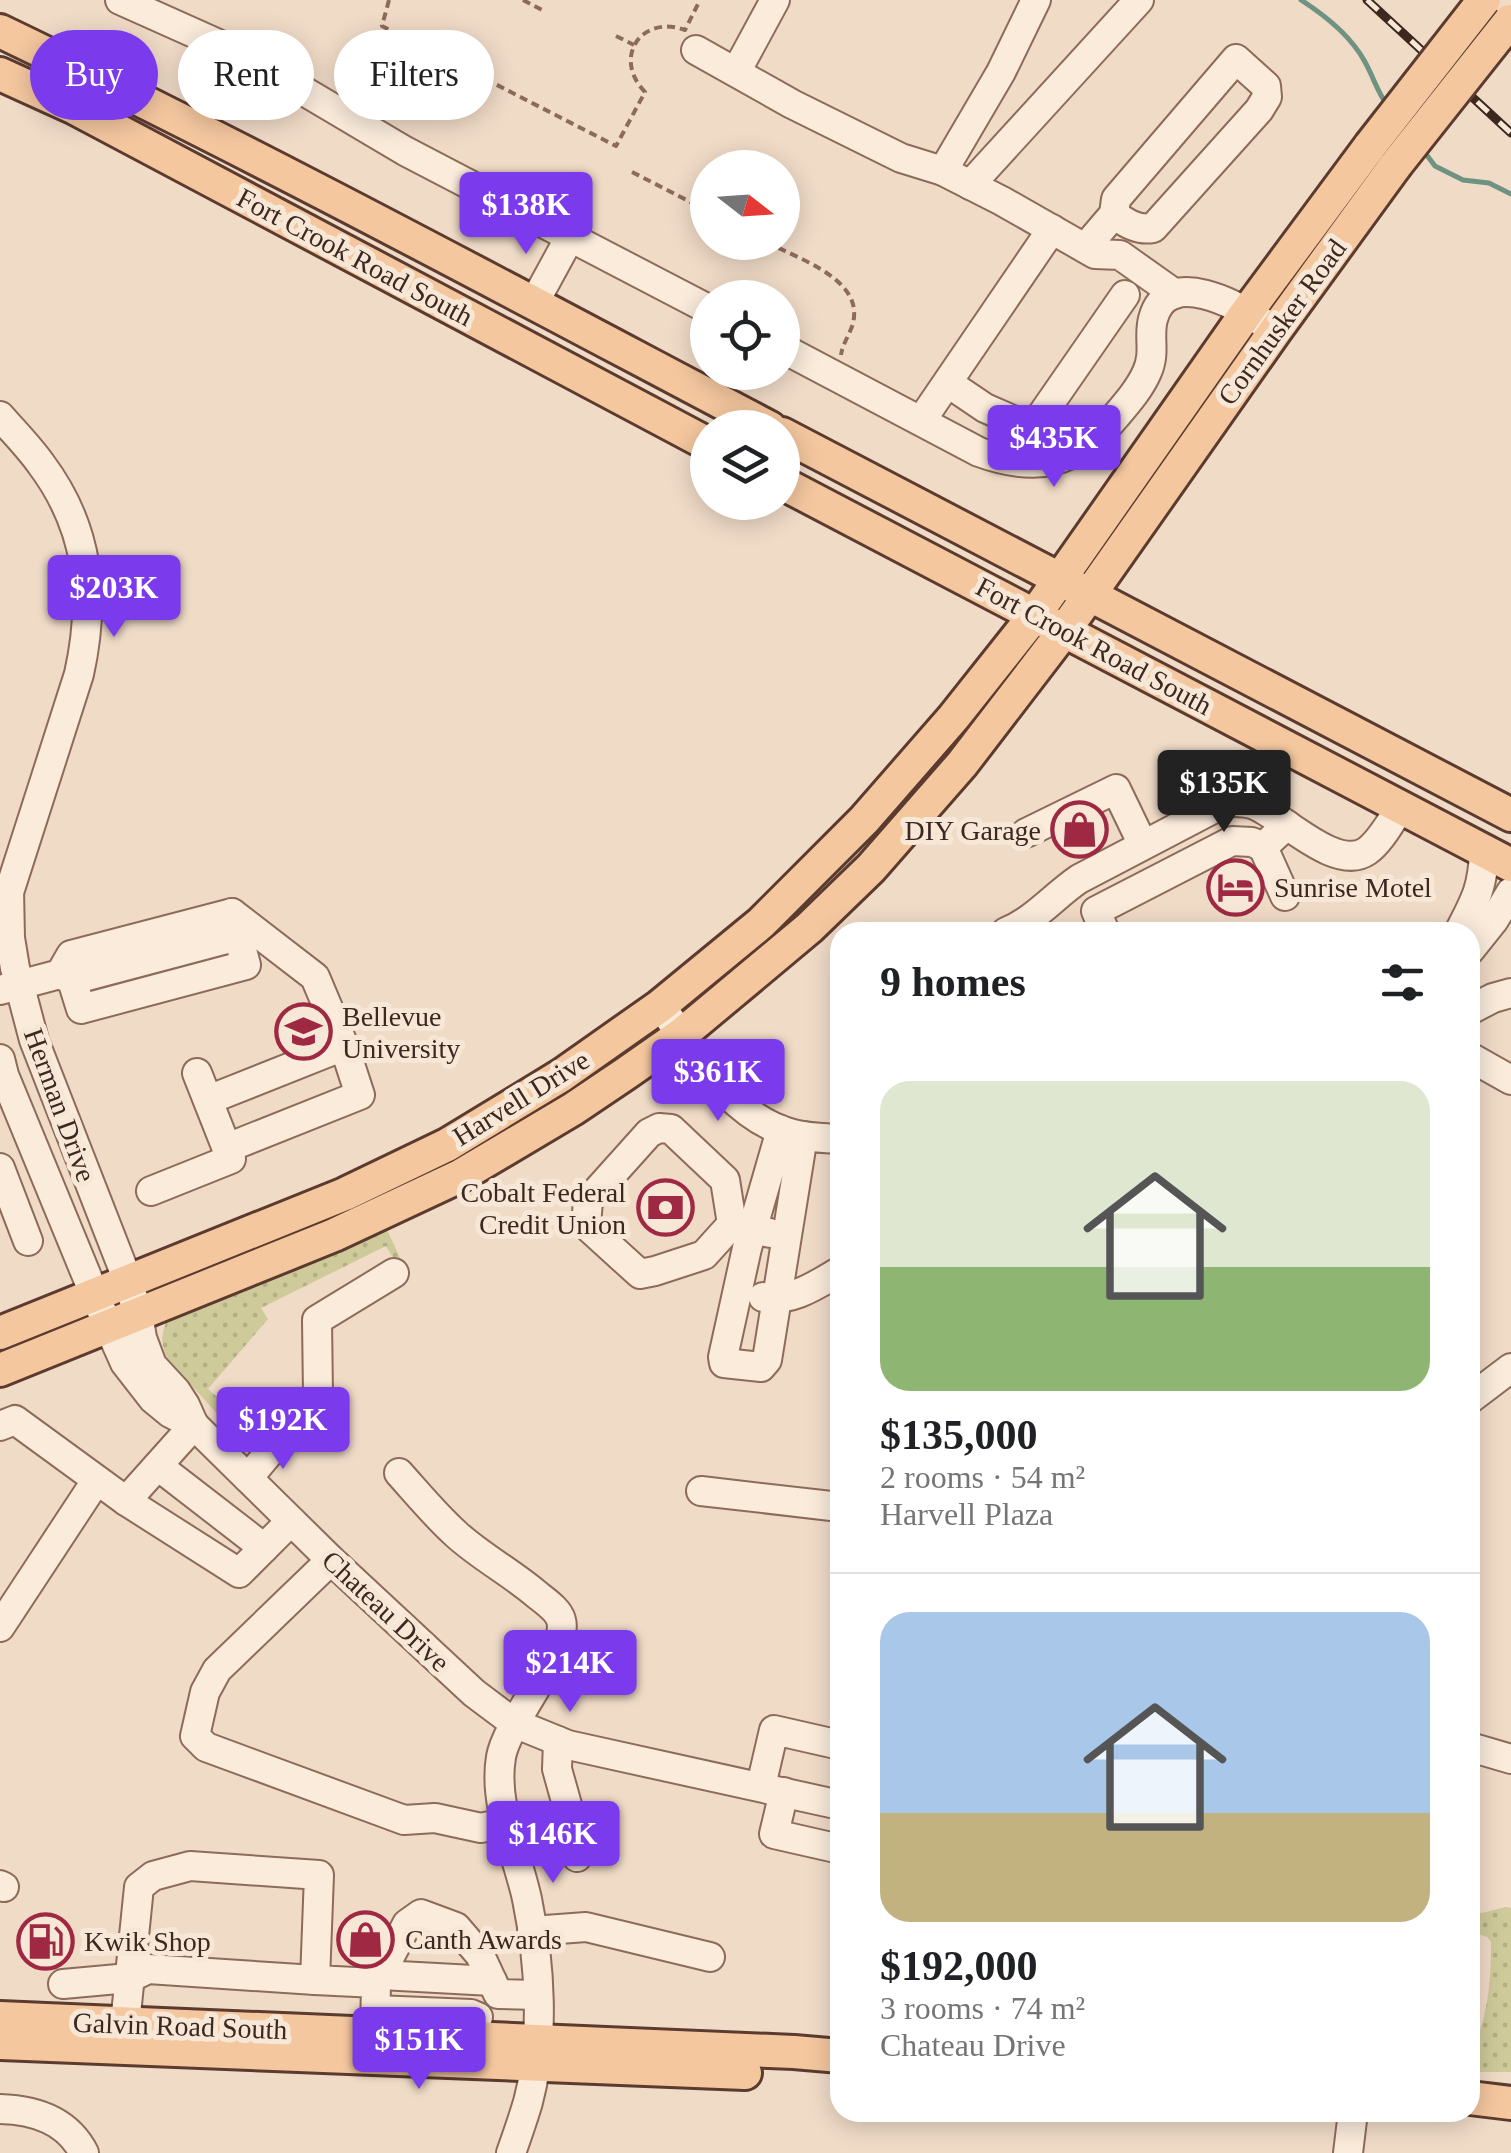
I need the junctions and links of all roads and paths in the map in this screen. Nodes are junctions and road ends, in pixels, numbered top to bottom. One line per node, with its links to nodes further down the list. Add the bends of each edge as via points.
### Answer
1 (389, 0): 13 (path, via 382,26 616,146 644,92 631,72)
2 (523, 0): 9 (path)
3 (700, 0): 13 (path, via 685,30 661,26)
4 (775, 0): 15 (street)
5 (1036, 0): 19 (street)
6 (1139, 0): 20 (street)
7 (1484, 0): 17 (main road, Cornhusker Road, bridge)
8 (136, 3): 24 (street, via 243,55)
9 (542, 10)
10 (1511, 21): 17 (main road, Cornhusker Road, bridge)
11 (0, 31): 30 (main road, Fort Crook Road South)
12 (616, 36): 13 (path)
13 (634, 45)
14 (696, 50): 15 (street)
15 (736, 72): 19 (street, via 901,158)
16 (0, 74): 40 (main road, Fort Crook Road South)
17 (1382, 156): 31 (main road, Cornhusker Road); 33 (main road, Cornhusker Road)
18 (632, 172): 21 (path)
19 (944, 172): 20 (street)
20 (970, 185): 23 (street)
21 (690, 202)
22 (1114, 214): 22 (street, via 1116,199 1236,58 1266,86 1259,110 1152,228); 25 (street)
23 (1052, 229): 25 (street); 36 (street)
24 (570, 237): 29 (street); 30 (street)
25 (1090, 251): 27 (street, via 1120,256); 28 (street, via 1104,279)
26 (800, 259): 35 (path, via 843,285 854,306)
27 (1175, 294): 31 (street, via 1210,295); 32 (street)
28 (1124, 295): 32 (street); 36 (street, via 1039,419 1024,425)
29 (690, 300)
30 (534, 304): 37 (main road, Fort Crook Road South)
31 (1247, 312): 33 (street); 43 (main road, Cornhusker Road)
32 (1153, 317): 39 (street, via 1148,371 1082,450 1059,460 1006,461)
33 (1275, 331): 44 (main road, Cornhusker Road)
34 (800, 357): 39 (street)
35 (841, 360)
36 (948, 383): 39 (street)
37 (736, 410)
38 (0, 416): 54 (street, Herman Drive, via 60,496 77,529 88,585 79,674)
39 (922, 421)
40 (690, 434)
41 (800, 443): 43 (main road, Fort Crook Road South)
42 (800, 492): 45 (main road, Fort Crook Road South)
43 (1059, 580): 44 (main road, Fort Crook Road South); 45 (main road, Harvell Drive)
44 (1088, 595): 46 (main road, Cornhusker Road); 48 (main road, Fort Crook Road South)
45 (1034, 616): 46 (main road, Fort Crook Road South); 67 (main road, Harvell Drive, via 864,820 762,922)
46 (1064, 631): 47 (main road, Fort Crook Road South); 68 (main road, Harvell Drive, via 871,868)
47 (1401, 807): 49 (street, via 1376,842 1354,856 1340,856); 53 (main road, Fort Crook Road South)
48 (1511, 815)
49 (1287, 824): 51 (street, via 1253,804 1226,802); 52 (street)
50 (1026, 833): 51 (street, via 1116,790)
51 (1143, 846): 57 (street, via 1079,879)
52 (1264, 847): 56 (street); 58 (street, via 1232,841 1096,911)
53 (1497, 858): 59 (street)
54 (10, 890): 60 (street, Herman Drive); 64 (street, Herman Drive)
55 (1511, 892): 62 (street)
56 (1285, 896)
57 (1027, 922)
58 (1101, 922)
59 (1464, 922)
60 (0, 924)
61 (235, 924): 63 (street, via 71,954); 63 (street, via 246,965 81,1009); 69 (street, via 315,977)
62 (1480, 938)
63 (66, 977): 64 (street)
64 (10, 987): 75 (street, Herman Drive)
65 (1511, 994): 66 (street)
66 (1480, 1005)
67 (660, 1006): 68 (street); 88 (main road, Harvell Drive, via 446,1145 344,1194)
68 (681, 1035): 76 (street, via 742,1107); 92 (main road, Harvell Drive, via 460,1176)
69 (344, 1046): 74 (street); 79 (street, via 360,1095)
70 (0, 1059): 78 (street, Herman Drive)
71 (1480, 1063): 73 (street)
72 (197, 1073): 74 (street)
73 (1511, 1080)
74 (208, 1100): 79 (street)
75 (68, 1130): 78 (street); 88 (street, Herman Drive)
76 (792, 1133): 77 (street); 83 (street); 84 (street)
77 (830, 1138)
78 (32, 1144): 80 (street); 90 (street, Herman Drive)
79 (227, 1148): 82 (street, via 231,1159)
80 (0, 1156)
81 (0, 1168): 85 (street)
82 (151, 1191)
83 (742, 1227): 83 (street, via 725,1180 671,1129 648,1133 588,1201 586,1225 640,1274 704,1255); 84 (street); 89 (street)
84 (786, 1236): 91 (street)
85 (28, 1241)
86 (394, 1272): 102 (street, via 317,1320 318,1394)
87 (830, 1277): 91 (street)
88 (128, 1280): 90 (main road, Harvell Drive); 92 (street, Herman Drive)
89 (737, 1293): 91 (street); 91 (street, via 724,1363 765,1365)
90 (94, 1296): 93 (street, Herman Drive); 94 (main road, Harvell Drive)
91 (776, 1299)
92 (138, 1314): 93 (main road, Harvell Drive); 98 (street, Chateau Drive, via 152,1365)
93 (108, 1328): 96 (main road, Harvell Drive); 98 (street, Chateau Drive, via 146,1390)
94 (0, 1334)
95 (1511, 1368): 97 (street)
96 (0, 1370)
97 (1480, 1391)
98 (194, 1425): 100 (street); 102 (street, Chateau Drive)
99 (0, 1426): 103 (street, via 15,1420)
100 (158, 1466): 105 (street); 108 (street)
101 (399, 1472): 111 (street, via 456,1534 561,1620 559,1641)
102 (248, 1478): 107 (street, Chateau Drive)
103 (96, 1480): 105 (street); 110 (street)
104 (700, 1491): 106 (street)
105 (126, 1501): 108 (street, via 239,1574)
106 (830, 1506)
107 (292, 1521): 108 (street); 109 (street, Chateau Drive)
108 (264, 1548)
109 (332, 1560): 111 (street, Chateau Drive); 118 (street, via 217,1670 195,1736 206,1747 404,1820 436,1818 481,1828)
110 (0, 1627)
111 (514, 1723): 112 (street, Chateau Drive); 118 (street, via 501,1756)
112 (558, 1741): 116 (street, Chateau Drive); 120 (street, via 557,1768)
113 (830, 1744): 116 (street, via 774,1730)
114 (1480, 1751): 115 (street)
115 (1511, 1759)
116 (772, 1789): 117 (street, Chateau Drive); 119 (street, via 774,1834)
117 (830, 1802)
118 (506, 1822): 121 (street)
119 (830, 1847)
120 (577, 1857)
121 (532, 1931): 122 (street, via 586,1927); 127 (street)
122 (710, 1957)
123 (128, 1978): 124 (street, via 148,1969); 124 (street, via 139,1887 190,1866 320,1875); 125 (street); 130 (street)
124 (315, 1980): 128 (street)
125 (63, 1984)
126 (495, 1988): 127 (street); 128 (street); 128 (street, via 480,1955 456,1927 421,1914 408,1924); 131 (street)
127 (538, 1996): 133 (street)
128 (377, 2000): 130 (main road, Galvin Road South); 131 (main road, Galvin Road South)
129 (0, 2018): 130 (main road, Galvin Road South)
130 (125, 2024)
131 (481, 2028): 133 (main road, Galvin Road South)
132 (0, 2043): 133 (main road, Galvin Road South)
133 (536, 2053): 134 (main road, Galvin Road South); 135 (main road, Galvin Road South); 143 (street)
134 (830, 2055)
135 (830, 2073)
136 (1511, 2085): 137 (main road)
137 (1480, 2087)
138 (1480, 2099): 139 (main road)
139 (1511, 2103)
140 (0, 2108): 142 (street, via 53,2120)
141 (1352, 2122): 144 (street)
142 (84, 2153)
143 (511, 2153)
144 (1348, 2153)

